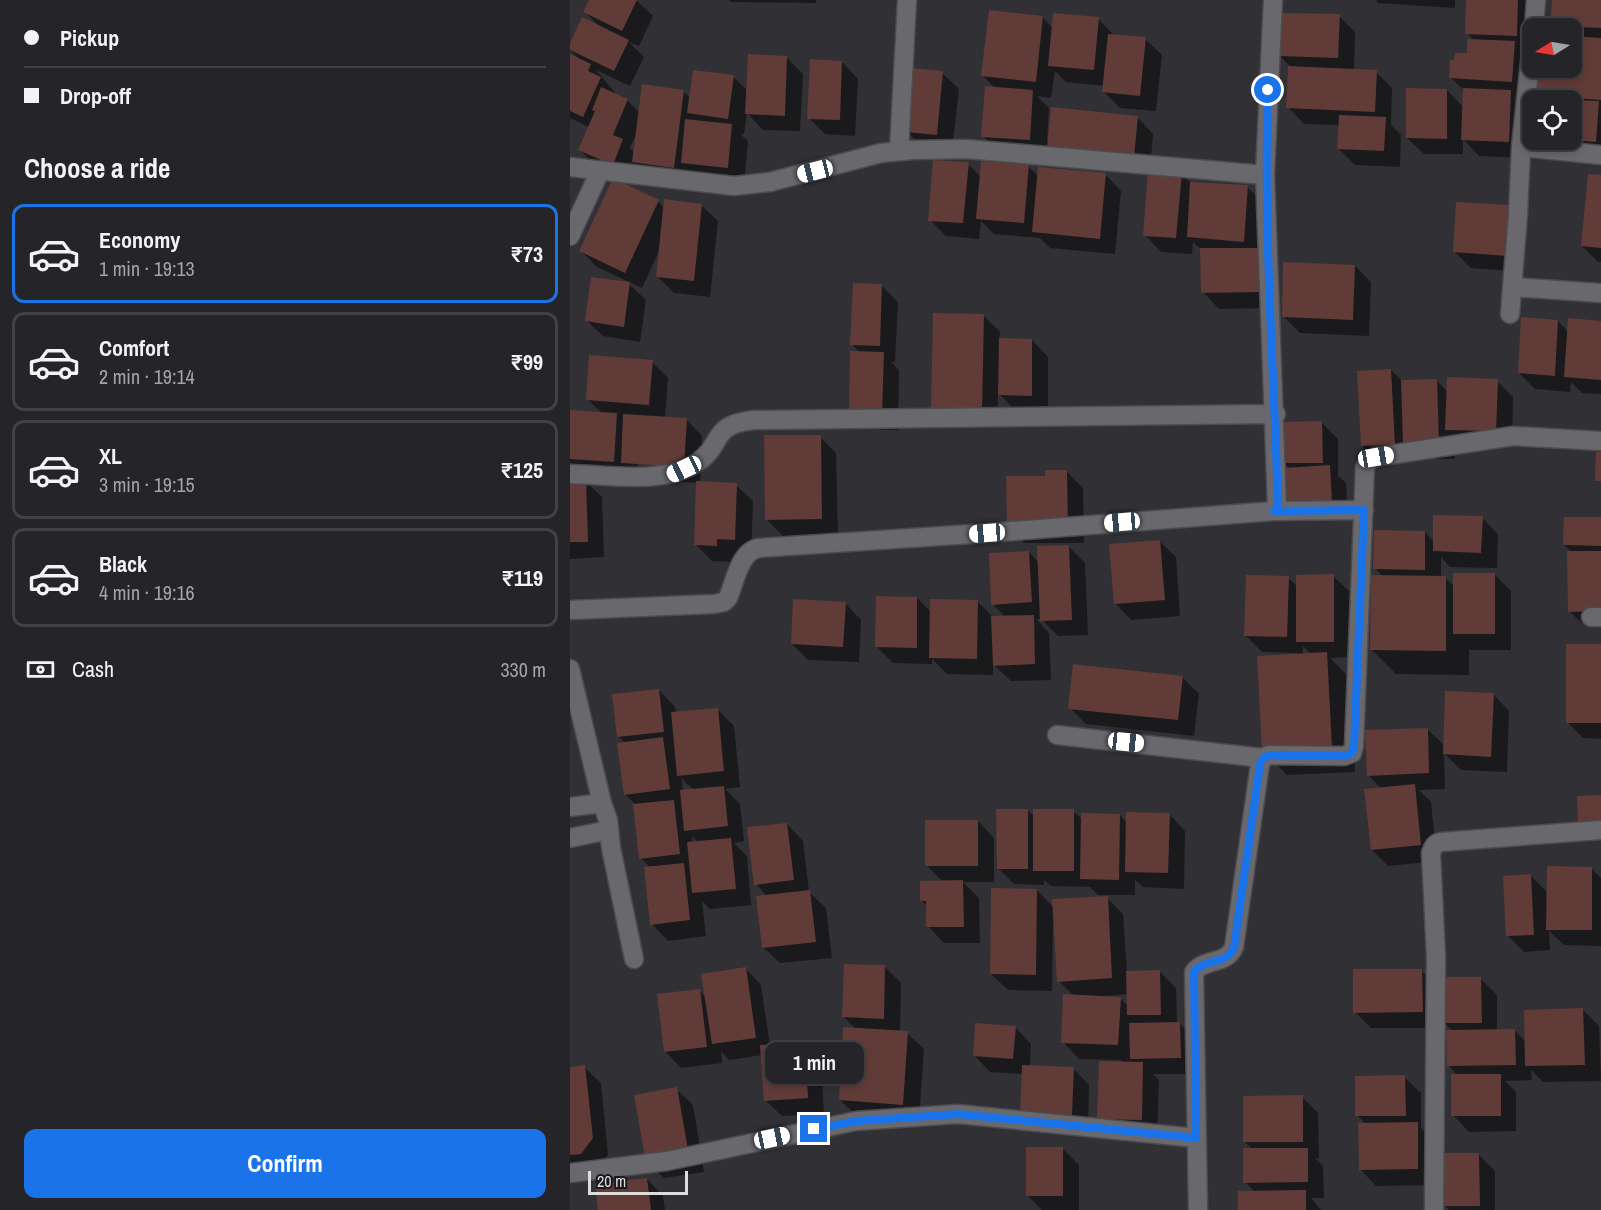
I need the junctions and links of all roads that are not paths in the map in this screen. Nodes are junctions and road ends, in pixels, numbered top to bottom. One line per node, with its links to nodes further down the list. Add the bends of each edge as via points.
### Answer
1 (906, 0): 7 (street)
2 (1273, 0): 11 (street)
3 (1536, 0): 4 (street)
4 (1535, 18)
5 (1528, 78): 6 (street)
6 (1521, 147): 8 (street); 13 (street)
7 (899, 151): 10 (street, via 770,182 734,186); 11 (street, via 966,149)
8 (1601, 155)
9 (570, 166): 10 (street)
10 (600, 171): 12 (street)
11 (1265, 175): 16 (street)
12 (570, 236)
13 (1513, 287): 14 (street); 15 (street)
14 (1601, 293)
15 (1509, 314)
16 (1275, 414): 18 (street, via 754,420 736,422 723,429 705,456 672,475); 20 (street, via 1278,507)
17 (1601, 441): 19 (street, via 1513,436 1376,457 1365,467)
18 (570, 474)
19 (1364, 510): 20 (street); 24 (street, via 1352,753)
20 (1274, 511): 21 (street, via 751,549 724,602)
21 (570, 610)
22 (570, 669): 25 (street)
23 (1057, 735): 24 (street)
24 (1263, 758): 31 (street, via 1234,947 1227,957 1194,972)
25 (602, 803): 26 (street); 27 (street)
26 (570, 807)
27 (609, 830): 29 (street); 30 (street)
28 (1601, 830): 34 (street, via 1441,842 1433,847)
29 (570, 838)
30 (634, 959)
31 (1196, 1138): 32 (street, via 958,1114 856,1121 667,1161); 33 (street)
32 (570, 1173)
33 (1198, 1210)
34 (1434, 1210)

